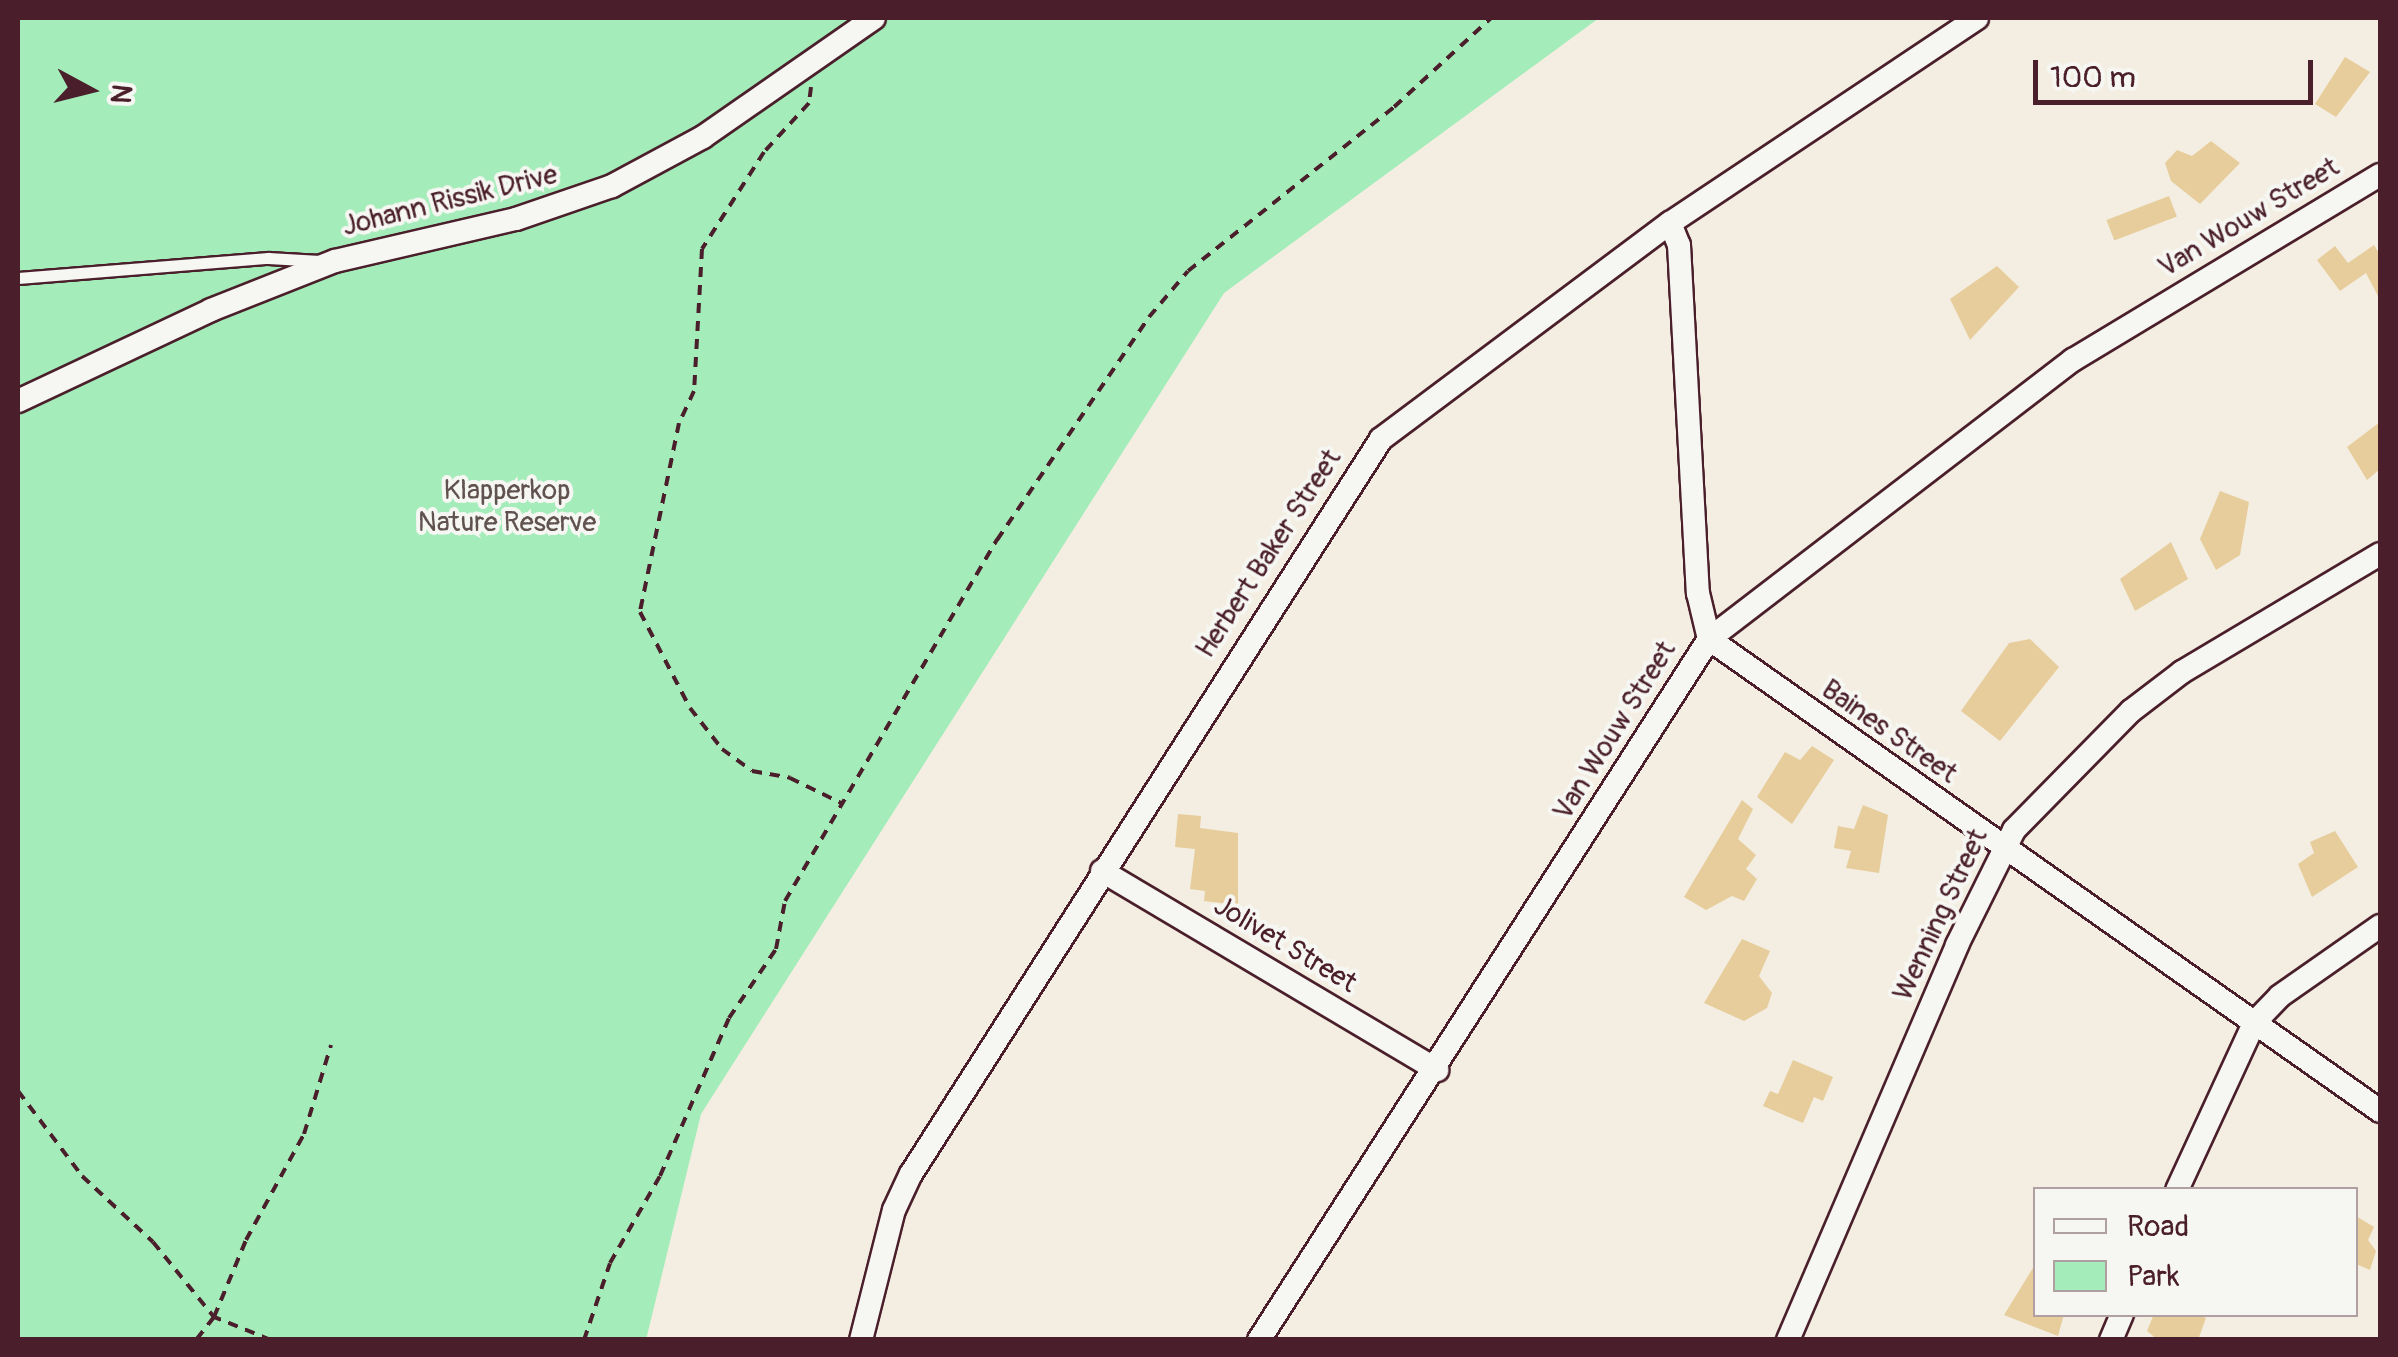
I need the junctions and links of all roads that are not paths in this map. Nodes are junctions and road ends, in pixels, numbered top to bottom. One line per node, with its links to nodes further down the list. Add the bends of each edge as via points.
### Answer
1 (874, 18): 5 (street, Johann Rissik Drive, via 702,137 612,186 516,220)
2 (1977, 18): 4 (street, Herbert Baker Street)
3 (2380, 176): 9 (street, Van Wouw Street, via 2074,360)
4 (1670, 223): 9 (street, via 1680,245 1698,593); 11 (street, Herbert Baker Street, via 1381,439)
5 (334, 261): 6 (lane, via 268,258); 7 (street, Johann Rissik Drive, via 210,310)
6 (18, 278)
7 (18, 401)
8 (2380, 554): 10 (street, Wenning Street, via 2182,672 2131,711)
9 (1710, 639): 10 (street, Baines Street); 14 (street, Van Wouw Street)
10 (2002, 847): 13 (street, Baines Street); 19 (street, Wenning Street)
11 (1102, 871): 14 (street, Jolivet Street); 17 (street, Herbert Baker Street, via 911,1174 894,1210)
12 (2380, 926): 13 (street, via 2280,996)
13 (2254, 1023): 15 (street, Baines Street); 16 (street)
14 (1437, 1070): 18 (street, Van Wouw Street)
15 (2380, 1111)
16 (2178, 1187)
17 (861, 1340)
18 (1259, 1340)
19 (1788, 1340)

